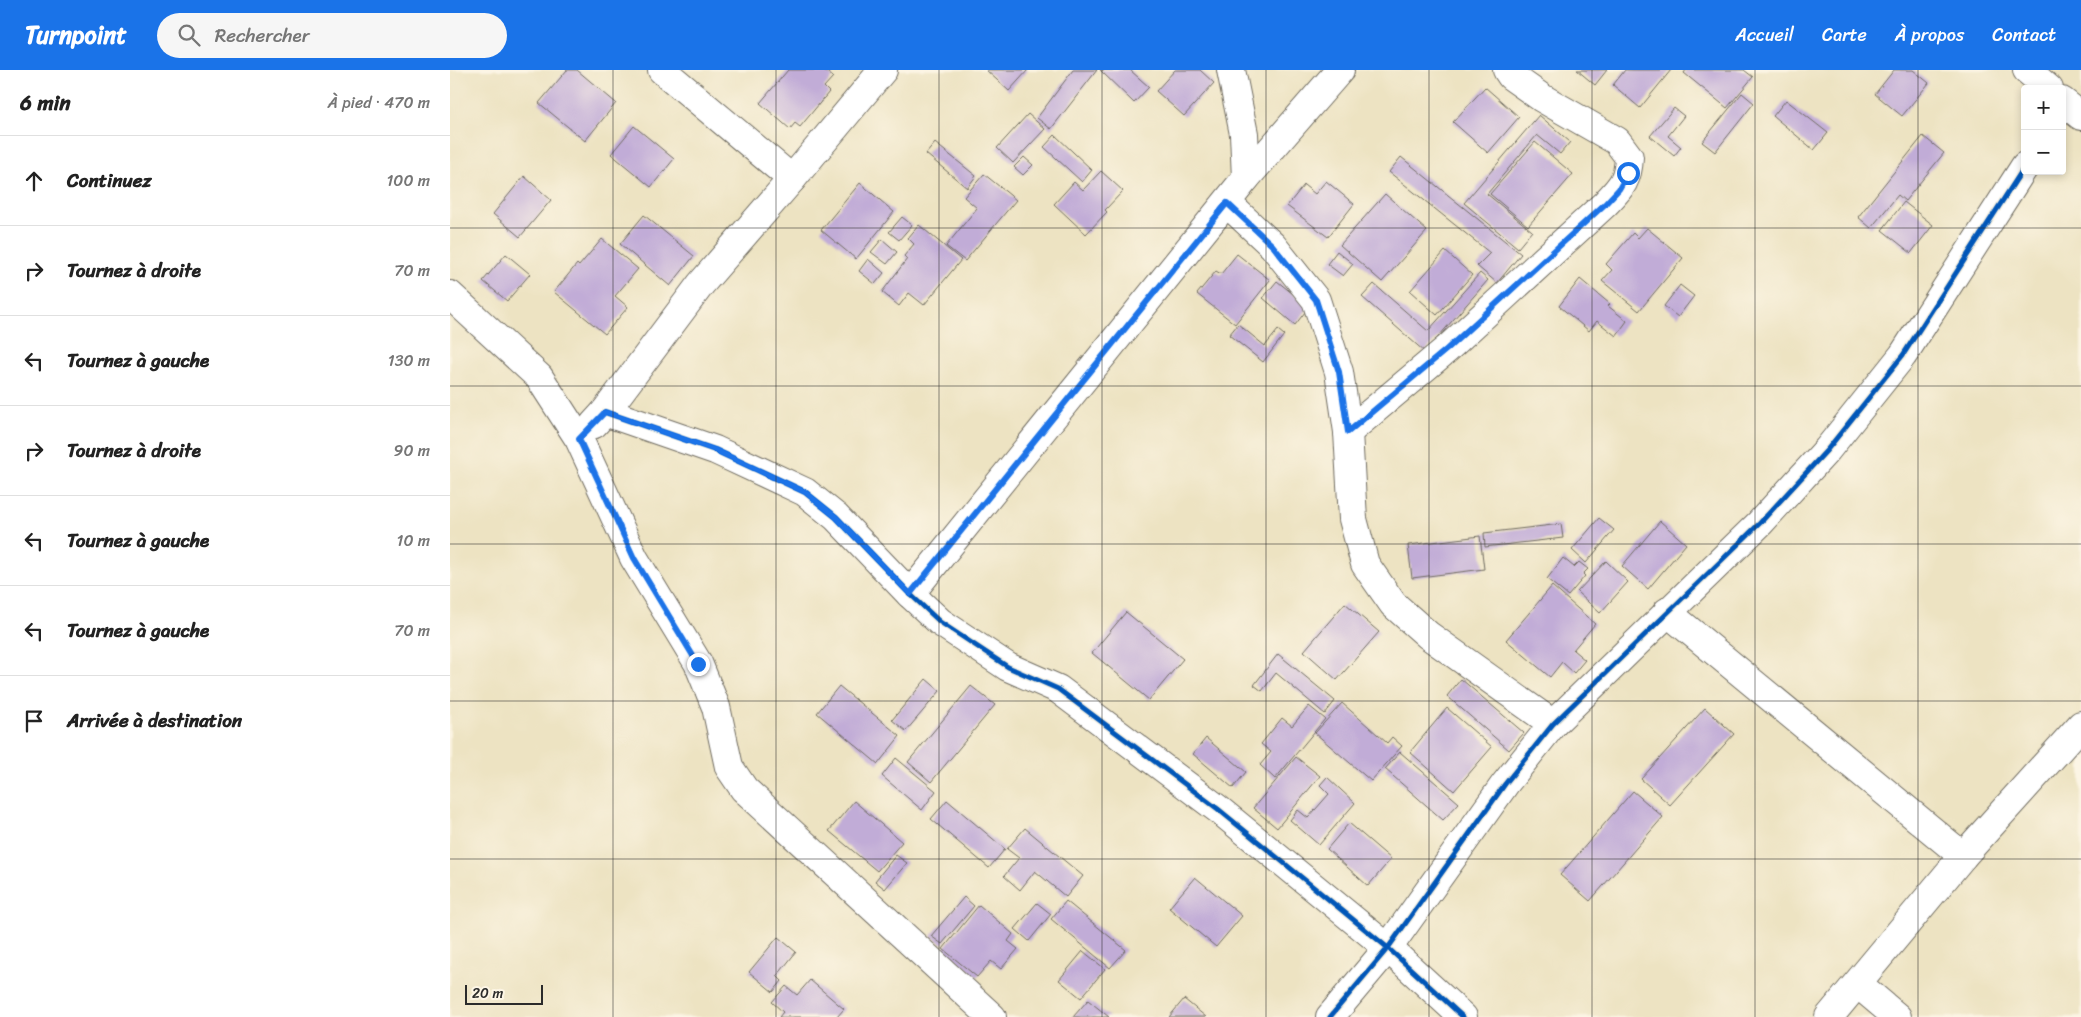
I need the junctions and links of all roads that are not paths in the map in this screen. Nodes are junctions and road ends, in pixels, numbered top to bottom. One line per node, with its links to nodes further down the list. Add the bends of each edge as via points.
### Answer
1 (662, 70): 10 (street)
2 (883, 70): 10 (street)
3 (1231, 70): 9 (street, via 1244,134)
4 (1340, 70): 9 (street)
5 (1507, 70): 14 (street, via 1542,98 1617,141 1629,157 1628,173 1605,204 1447,349)
6 (2027, 70): 7 (street)
7 (2044, 85)
8 (2021, 172): 17 (street, via 1903,355 1827,450 1760,523)
9 (1246, 178): 11 (street)
10 (792, 179): 13 (street, via 701,284)
11 (1227, 203): 14 (street, via 1273,246 1316,300 1339,372); 16 (street)
12 (450, 295): 15 (street, via 539,377)
13 (605, 412): 15 (street); 16 (street, via 715,450 805,492 836,517)
14 (1348, 432): 18 (street, via 1353,519 1365,564 1376,580 1393,604 1428,635)
15 (579, 439): 23 (street, via 634,558 698,664 716,707 729,767 744,789)
16 (910, 594): 21 (street, via 940,622 979,649 1008,667 1058,690 1095,717 1218,809)
17 (1666, 612): 18 (street); 20 (street)
18 (1553, 724): 21 (street, via 1505,784)
19 (2081, 725): 20 (street)
20 (1963, 856): 22 (street)
21 (1388, 948): 24 (street); 25 (street)
22 (1858, 984): 26 (street); 27 (street)
23 (992, 1017)
24 (1330, 1017)
25 (1463, 1017)
26 (1829, 1017)
27 (1897, 1017)

